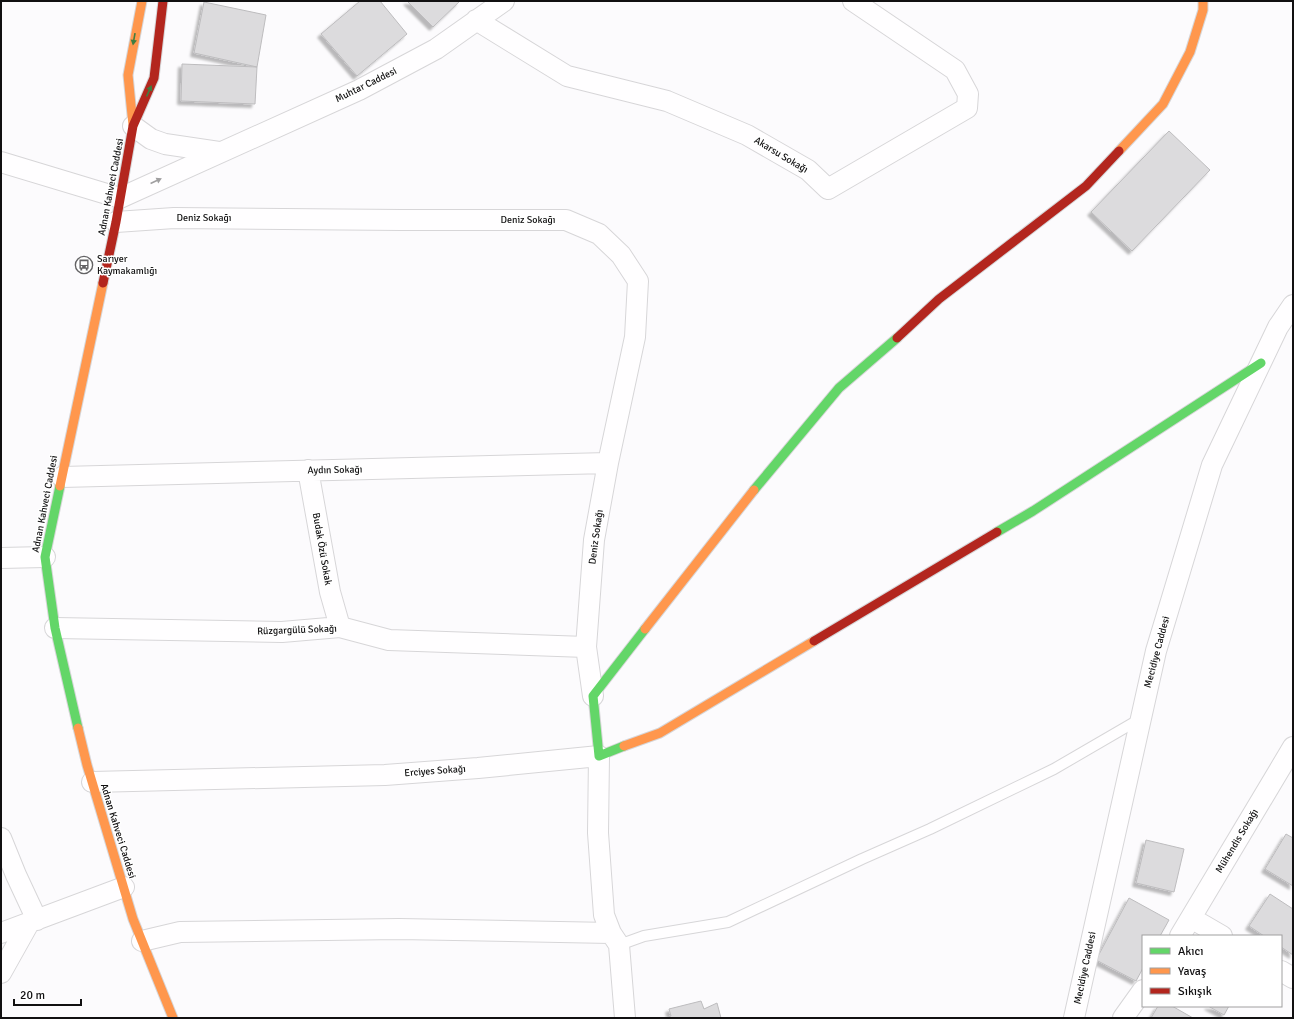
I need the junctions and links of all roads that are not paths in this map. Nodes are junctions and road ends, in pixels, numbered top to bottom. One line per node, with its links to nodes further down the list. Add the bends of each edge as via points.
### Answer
1 (142, 1): 7 (street, Adnan Kahveci Caddesi, one-way to 7, via 128,75)
2 (163, 1): 7 (street, Adnan Kahveci Caddesi, one-way to 2, via 154,78)
3 (504, 1): 6 (street, Muhtar Caddesi)
4 (853, 1): 6 (street, Akarsu Sokağı, via 955,70 968,94 968,108 828,189 808,170 747,135 667,100 567,76)
5 (1203, 1): 22 (street, via 1203,10 1190,52 1163,104 1086,186 939,299 838,388)
6 (476, 20): 8 (street, Muhtar Caddesi, via 436,49 359,90)
7 (133, 126): 8 (street, via 151,140); 10 (street, Adnan Kahveci Caddesi)
8 (219, 152): 10 (street, Muhtar Caddesi, one-way to 8)
9 (1, 162): 10 (street)
10 (120, 198): 11 (street, Adnan Kahveci Caddesi)
11 (116, 222): 14 (street, Deniz Sokağı, via 174,218 566,220 599,234 620,255 638,281 635,337); 16 (street, Adnan Kahveci Caddesi)
12 (1293, 305): 13 (street, Mecidiye Caddesi, via 1278,327)
13 (1261, 363): 23 (street, Mecidiye Caddesi, via 1212,465 1156,651); 25 (street, via 1033,511 694,713 660,733)
14 (608, 463): 15 (street, Aydın Sokağı); 21 (street, Deniz Sokağı, via 594,540)
15 (308, 470): 16 (street, Aydın Sokağı); 19 (street, Budak Özü Sokak, via 330,592)
16 (62, 477): 17 (street, Adnan Kahveci Caddesi)
17 (45, 557): 18 (street); 20 (street, Adnan Kahveci Caddesi)
18 (1, 558)
19 (340, 627): 20 (street, Rüzgargülü Sokağı, via 282,632); 21 (street, Rüzgargülü Sokağı, via 389,640)
20 (55, 628): 26 (street, Adnan Kahveci Caddesi)
21 (586, 647): 22 (street, Deniz Sokağı)
22 (593, 696): 25 (street)
23 (1140, 719): 34 (lane, via 1054,769 728,922); 42 (street, Mecidiye Caddesi)
24 (1293, 747): 29 (street, Mühendis Sokağı)
25 (599, 756): 26 (street, Erciyes Sokağı, via 385,775); 34 (street, via 598,833 604,915)
26 (92, 782): 28 (street, Adnan Kahveci Caddesi)
27 (1, 838): 30 (street)
28 (124, 887): 30 (street); 35 (street, Adnan Kahveci Caddesi)
29 (1191, 918): 32 (street, Mühendis Sokağı); 33 (street)
30 (33, 922): 31 (street); 37 (street)
31 (1, 933)
32 (1181, 935)
33 (1220, 935)
34 (615, 939): 35 (street, via 399,929 180,932); 41 (street)
35 (142, 941): 40 (street, Adnan Kahveci Caddesi)
36 (1282, 972): 38 (street)
37 (1, 973)
38 (1293, 978)
39 (1142, 991): 43 (street)
40 (173, 1018)
41 (625, 1018)
42 (1074, 1018)
43 (1123, 1018)

